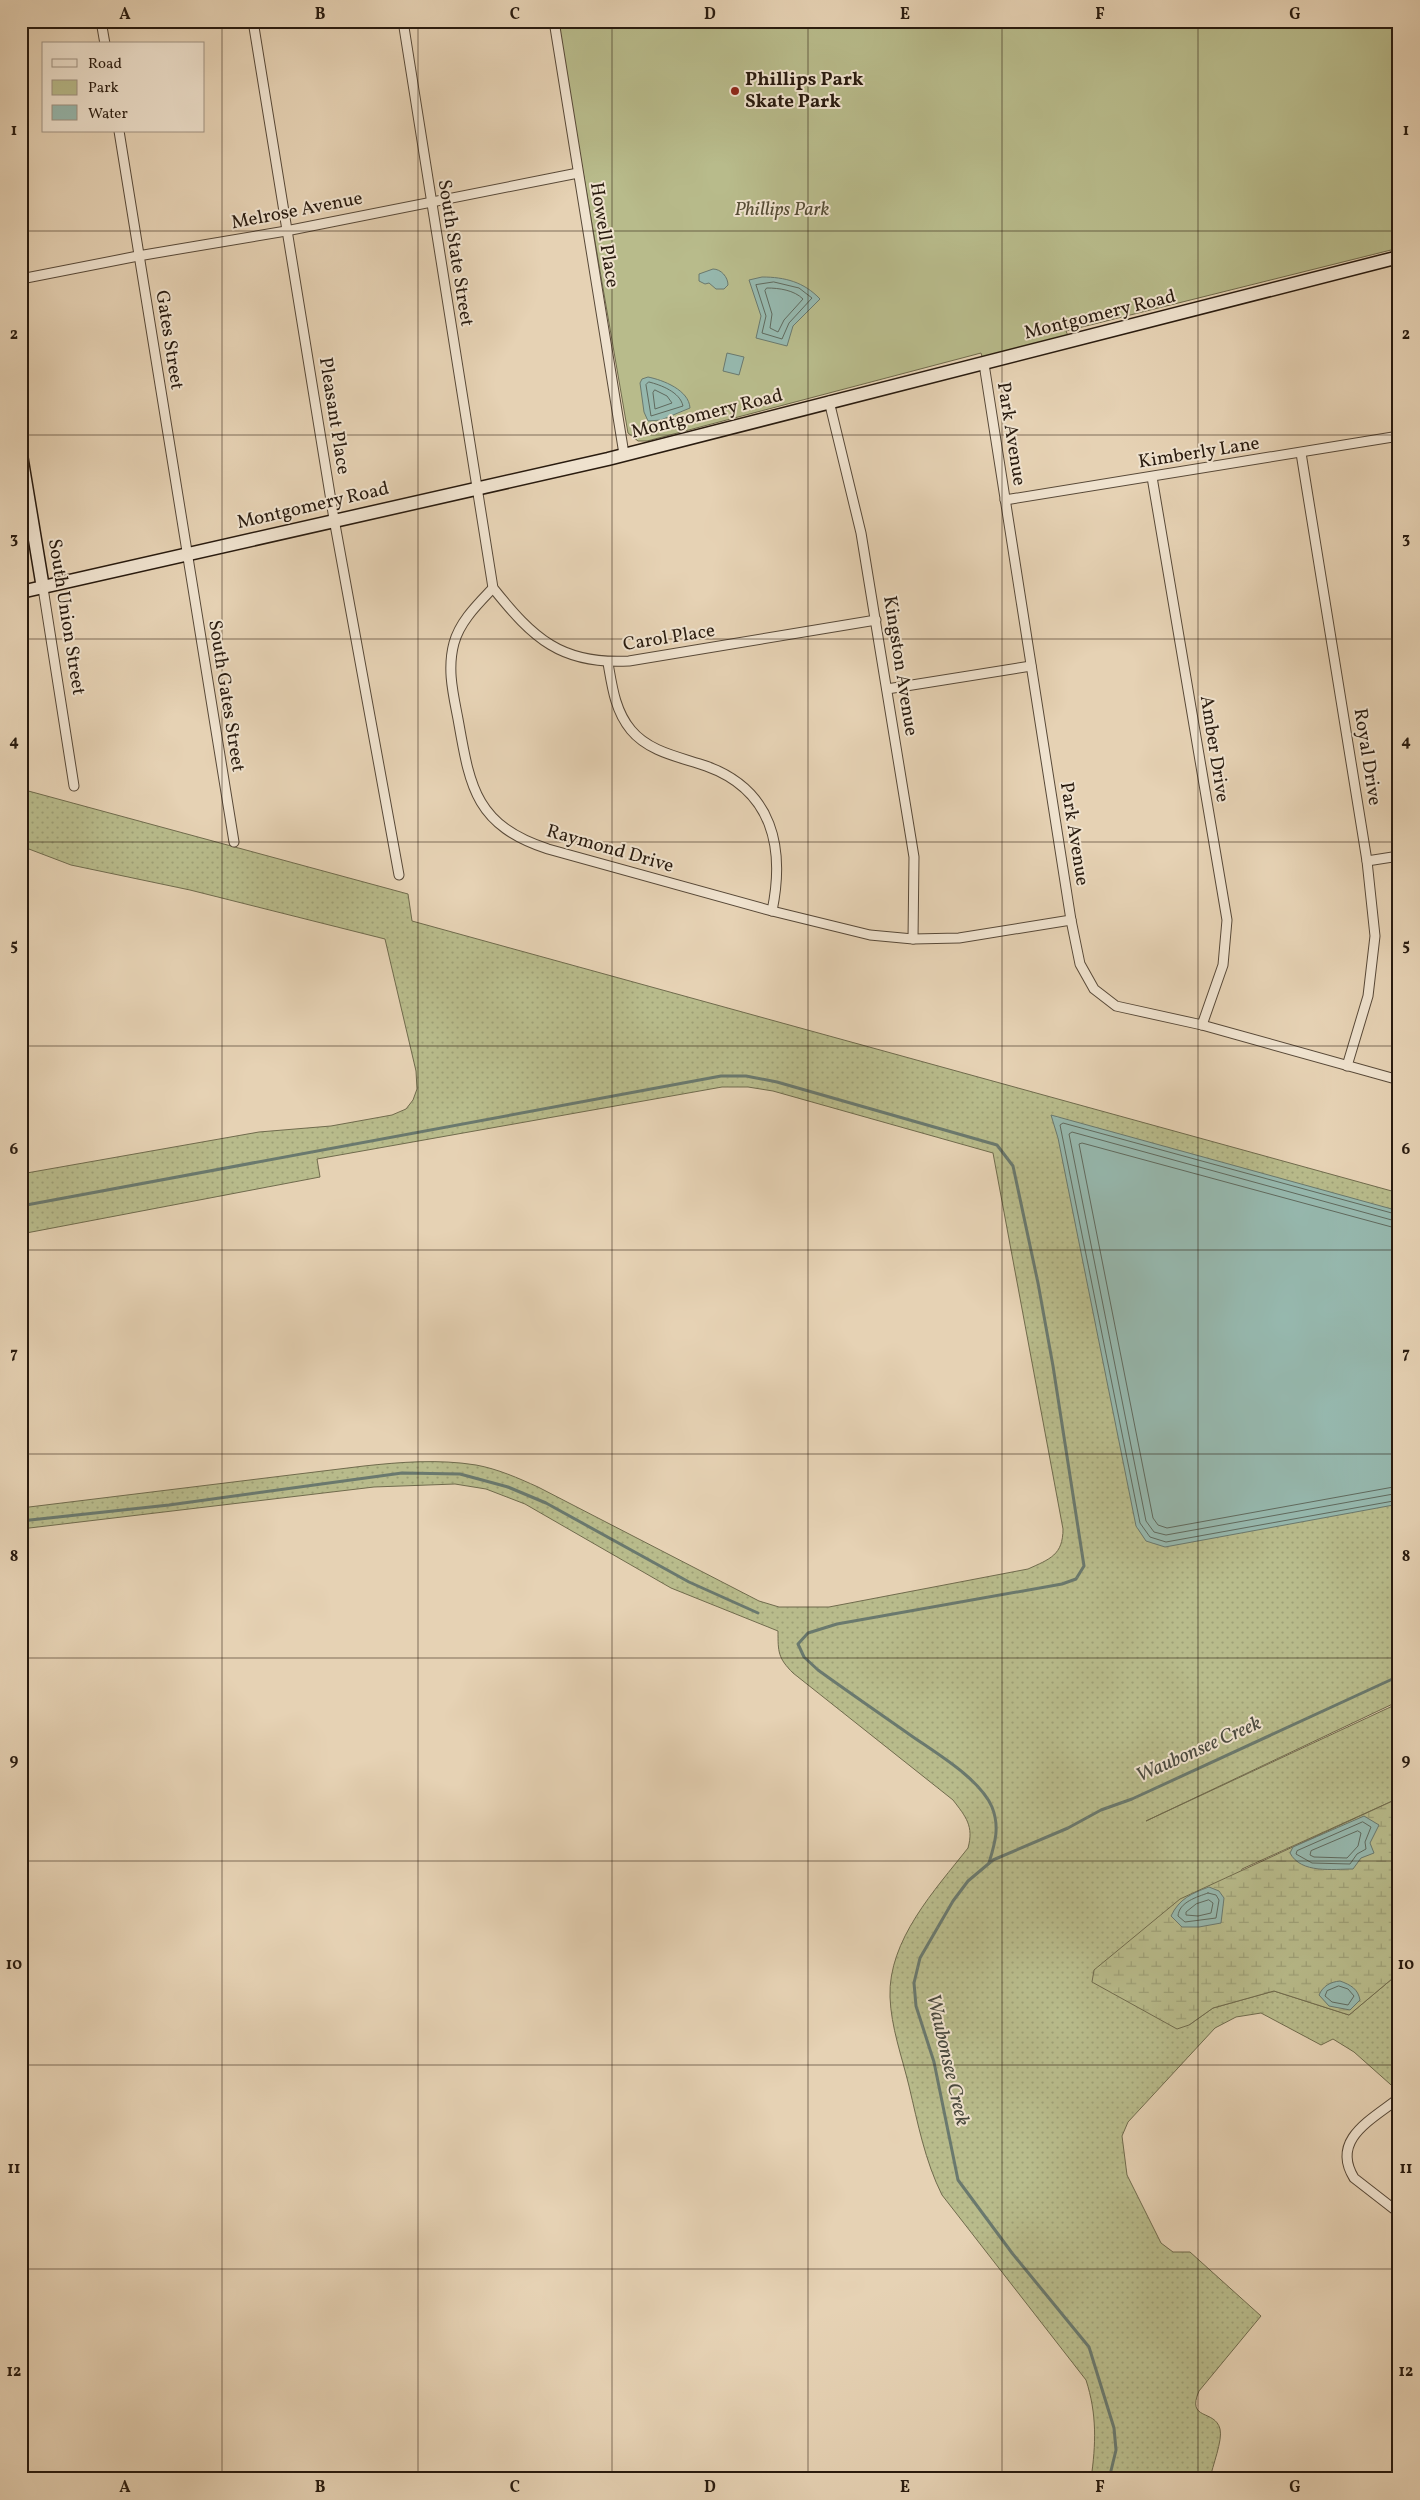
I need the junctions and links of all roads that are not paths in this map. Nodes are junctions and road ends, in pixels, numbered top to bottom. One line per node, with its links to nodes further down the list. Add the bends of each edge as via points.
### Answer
1 (101, 21): 5 (street)
2 (253, 21): 9 (street, Pleasant Place)
3 (403, 21): 8 (street, South State Street)
4 (554, 21): 7 (street, Howell Place)
5 (105, 42)
6 (119, 132): 10 (street, Gates Street)
7 (578, 173): 8 (street, Melrose Avenue); 17 (street, Howell Place)
8 (430, 202): 9 (street, Melrose Avenue); 20 (street, South State Street)
9 (286, 231): 10 (street, Melrose Avenue); 22 (street, Pleasant Place)
10 (138, 256): 12 (street, Melrose Avenue); 23 (street, Gates Street)
11 (1399, 257): 13 (street, Montgomery Road)
12 (21, 279)
13 (984, 364): 14 (street, Montgomery Road); 21 (street, Park Avenue)
14 (829, 401): 17 (street, Montgomery Road); 27 (street, Kingston Avenue, via 861,533)
15 (1399, 436): 16 (street, Kimberly Lane)
16 (1301, 453): 19 (street, Kimberly Lane); 34 (street, Royal Drive)
17 (624, 454): 20 (street, Montgomery Road)
18 (21, 455): 24 (street, South Union Street)
19 (1152, 477): 21 (street, Kimberly Lane); 39 (street, Amber Drive, via 1227,920 1223,965)
20 (477, 489): 22 (street, Montgomery Road); 25 (street)
21 (1005, 500): 29 (street, Park Avenue)
22 (334, 519): 23 (street, Montgomery Road); 35 (street, Pleasant Place)
23 (187, 554): 24 (street, Montgomery Road); 32 (street, South Gates Street)
24 (43, 588): 26 (street, Montgomery Road); 31 (street, South Union Street)
25 (493, 588): 28 (street, Carol Place, via 542,640 573,656); 36 (street, Raymond Drive, via 460,626 450,659 450,675 472,787 495,821 526,842 548,850)
26 (21, 592)
27 (876, 620): 28 (street, Carol Place, via 638,660); 30 (street, Kingston Avenue)
28 (608, 662): 36 (street, via 617,705 631,731 641,740 671,755 725,774 754,797 764,812 776,846 777,885)
29 (1031, 666): 30 (street); 37 (street, Park Avenue)
30 (887, 689): 38 (street, Kingston Avenue, via 914,857)
31 (74, 786)
32 (234, 842)
33 (1399, 856): 34 (street)
34 (1367, 861): 40 (street, Royal Drive, via 1375,936 1368,996)
35 (399, 875)
36 (772, 912): 38 (street, Raymond Drive, via 842,930)
37 (1071, 920): 38 (street, Raymond Drive, via 975,936); 39 (street, Park Avenue, via 1080,964 1094,989 1116,1006)
38 (913, 939)
39 (1202, 1025): 40 (street, Park Avenue)
40 (1347, 1066): 41 (street, Park Avenue)
41 (1399, 1080)
42 (1399, 2098): 43 (street, via 1353,2136 1346,2152 1354,2178)
43 (1399, 2213)

